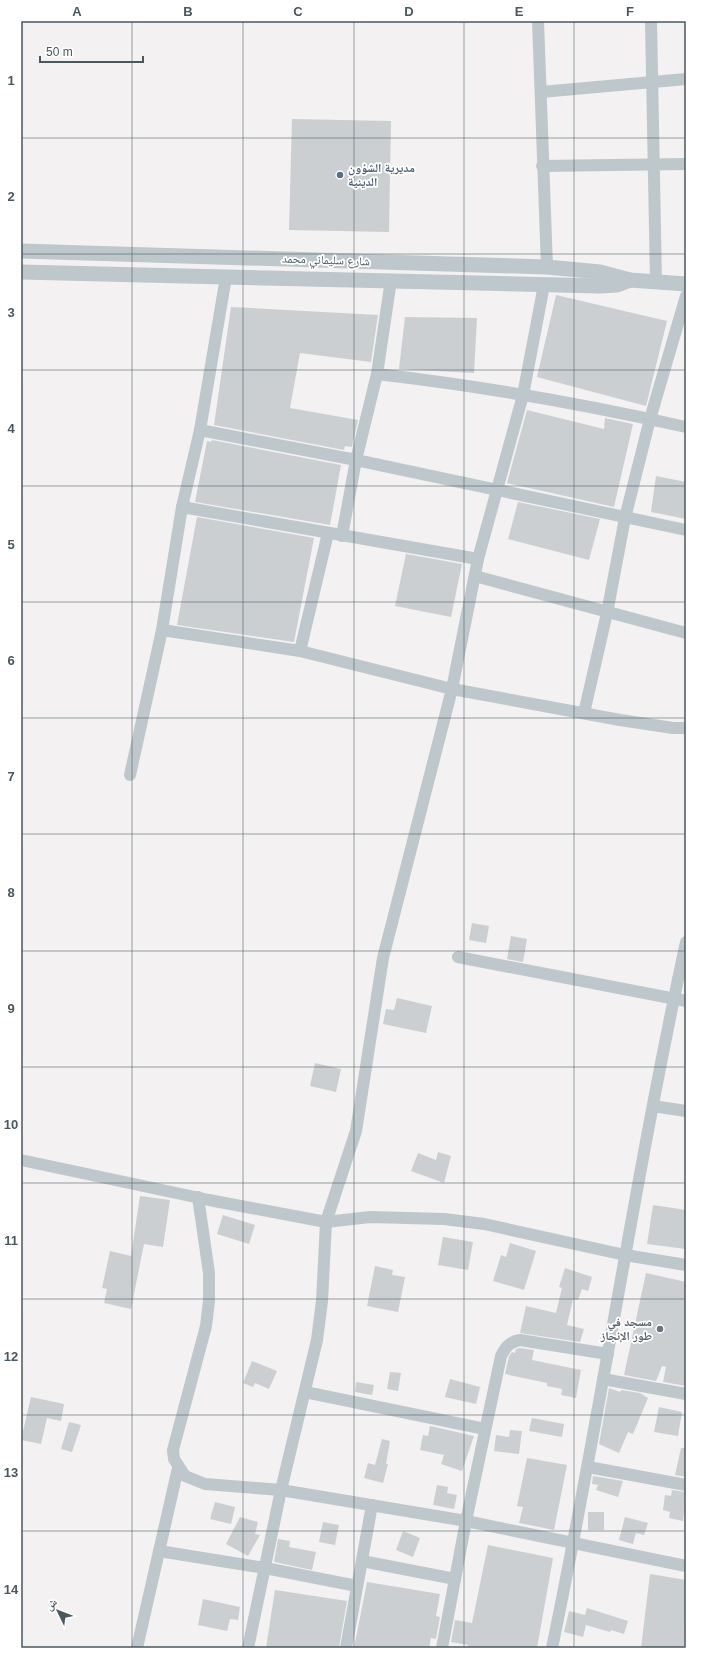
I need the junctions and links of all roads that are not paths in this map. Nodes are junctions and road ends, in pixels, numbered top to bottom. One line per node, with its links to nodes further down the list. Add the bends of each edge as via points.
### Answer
1 (538, 21): 5 (street)
2 (651, 21): 4 (street)
3 (686, 79): 4 (street)
4 (654, 82): 5 (street); 7 (street)
5 (541, 92): 8 (street)
6 (686, 164): 7 (street)
7 (654, 165): 8 (street); 15 (street)
8 (542, 166): 10 (street)
9 (21, 251): 10 (street, شارع سليماني محمد)
10 (547, 267): 14 (street, شارع سليماني محمد, via 600,272)
11 (21, 272): 12 (street, شارع سليماني محمد)
12 (226, 277): 13 (street, شارع سليماني محمد); 23 (street)
13 (391, 280): 17 (street, شارع سليماني محمد); 19 (street)
14 (630, 280): 15 (street, شارع سليماني محمد); 17 (street, شارع سليماني محمد, via 604,286)
15 (656, 282): 16 (street, شارع سليماني محمد)
16 (686, 284)
17 (544, 285): 20 (street)
18 (686, 296): 21 (street)
19 (377, 374): 20 (street); 24 (street)
20 (523, 395): 21 (street); 25 (street)
21 (650, 419): 22 (street); 27 (street)
22 (686, 427)
23 (200, 430): 24 (street); 26 (street)
24 (356, 460): 25 (street); 30 (street)
25 (495, 490): 27 (street); 31 (street)
26 (182, 507): 29 (street); 34 (street)
27 (625, 518): 28 (street); 33 (street)
28 (686, 530)
29 (328, 533): 30 (street); 36 (street)
30 (342, 536): 31 (street)
31 (478, 559): 32 (street)
32 (475, 576): 33 (street); 37 (street)
33 (607, 613): 35 (street); 38 (street)
34 (162, 630): 36 (street); 40 (street)
35 (686, 633)
36 (300, 651): 37 (street)
37 (452, 689): 38 (street); 49 (street, via 383,958 356,1131)
38 (584, 713): 39 (street)
39 (686, 728)
40 (130, 775)
41 (686, 942): 43 (street)
42 (458, 957): 43 (street)
43 (674, 998): 44 (street); 45 (street)
44 (686, 1001)
45 (653, 1106): 46 (street); 50 (street)
46 (686, 1111)
47 (21, 1160): 48 (street)
48 (198, 1197): 49 (street); 58 (street, via 209,1301 206,1326 173,1450)
49 (326, 1222): 50 (street, via 370,1217 444,1219 484,1224); 54 (street, via 322,1301 317,1340)
50 (625, 1254): 51 (street); 52 (street)
51 (686, 1265)
52 (608, 1354): 53 (street); 56 (street, via 520,1340 512,1342 506,1346 501,1356)
53 (603, 1379): 55 (street); 57 (street)
54 (304, 1392): 56 (street); 60 (street)
55 (686, 1394)
56 (485, 1429): 62 (street)
57 (588, 1467): 59 (street); 63 (street)
58 (178, 1468): 60 (street, via 185,1476 205,1484); 64 (street)
59 (686, 1486)
60 (281, 1490): 61 (street); 67 (street)
61 (372, 1505): 62 (street); 65 (street)
62 (466, 1521): 63 (street); 68 (street)
63 (574, 1543): 66 (street); 74 (street)
64 (159, 1551): 67 (street); 70 (street)
65 (362, 1561): 68 (street); 69 (street)
66 (686, 1566)
67 (265, 1568): 69 (street); 71 (street)
68 (455, 1580): 73 (street)
69 (357, 1586): 72 (street)
70 (137, 1648)
71 (248, 1648)
72 (346, 1648)
73 (442, 1648)
74 (552, 1648)

